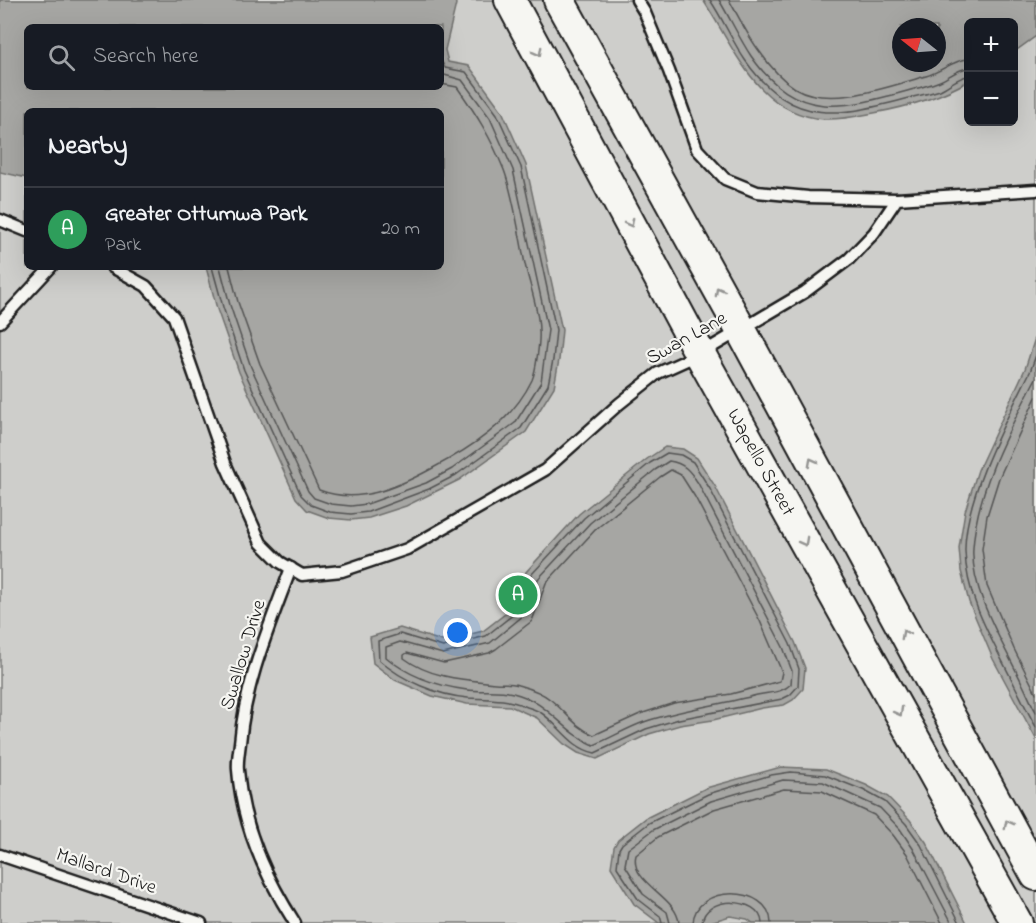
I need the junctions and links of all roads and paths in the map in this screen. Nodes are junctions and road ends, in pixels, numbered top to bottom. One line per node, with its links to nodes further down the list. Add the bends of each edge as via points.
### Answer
1 (510, 0): 12 (main road, Wapello Street, one-way to 12)
2 (559, 0): 11 (main road, one-way to 2)
3 (637, 0): 5 (lane, via 669,71 697,149 725,179 757,192)
4 (1036, 190): 5 (lane)
5 (897, 199): 11 (lane, Swan Lane, via 874,233 849,259 805,292)
6 (0, 220): 7 (lane)
7 (24, 230)
8 (48, 270): 10 (lane)
9 (117, 270): 13 (lane, via 146,286 174,317 225,463 261,543)
10 (0, 322)
11 (741, 330): 12 (lane, Swan Lane); 15 (main road, one-way to 11)
12 (700, 354): 13 (lane, Swan Lane, via 658,373 545,470 407,549 342,572 302,575); 18 (main road, Wapello Street, one-way to 18)
13 (291, 568): 17 (lane, Swallow Drive, via 258,658 242,718 238,770 247,820 275,892)
14 (0, 855): 16 (lane, Mallard Drive)
15 (1036, 875)
16 (201, 923)
17 (295, 923)
18 (1017, 923)

